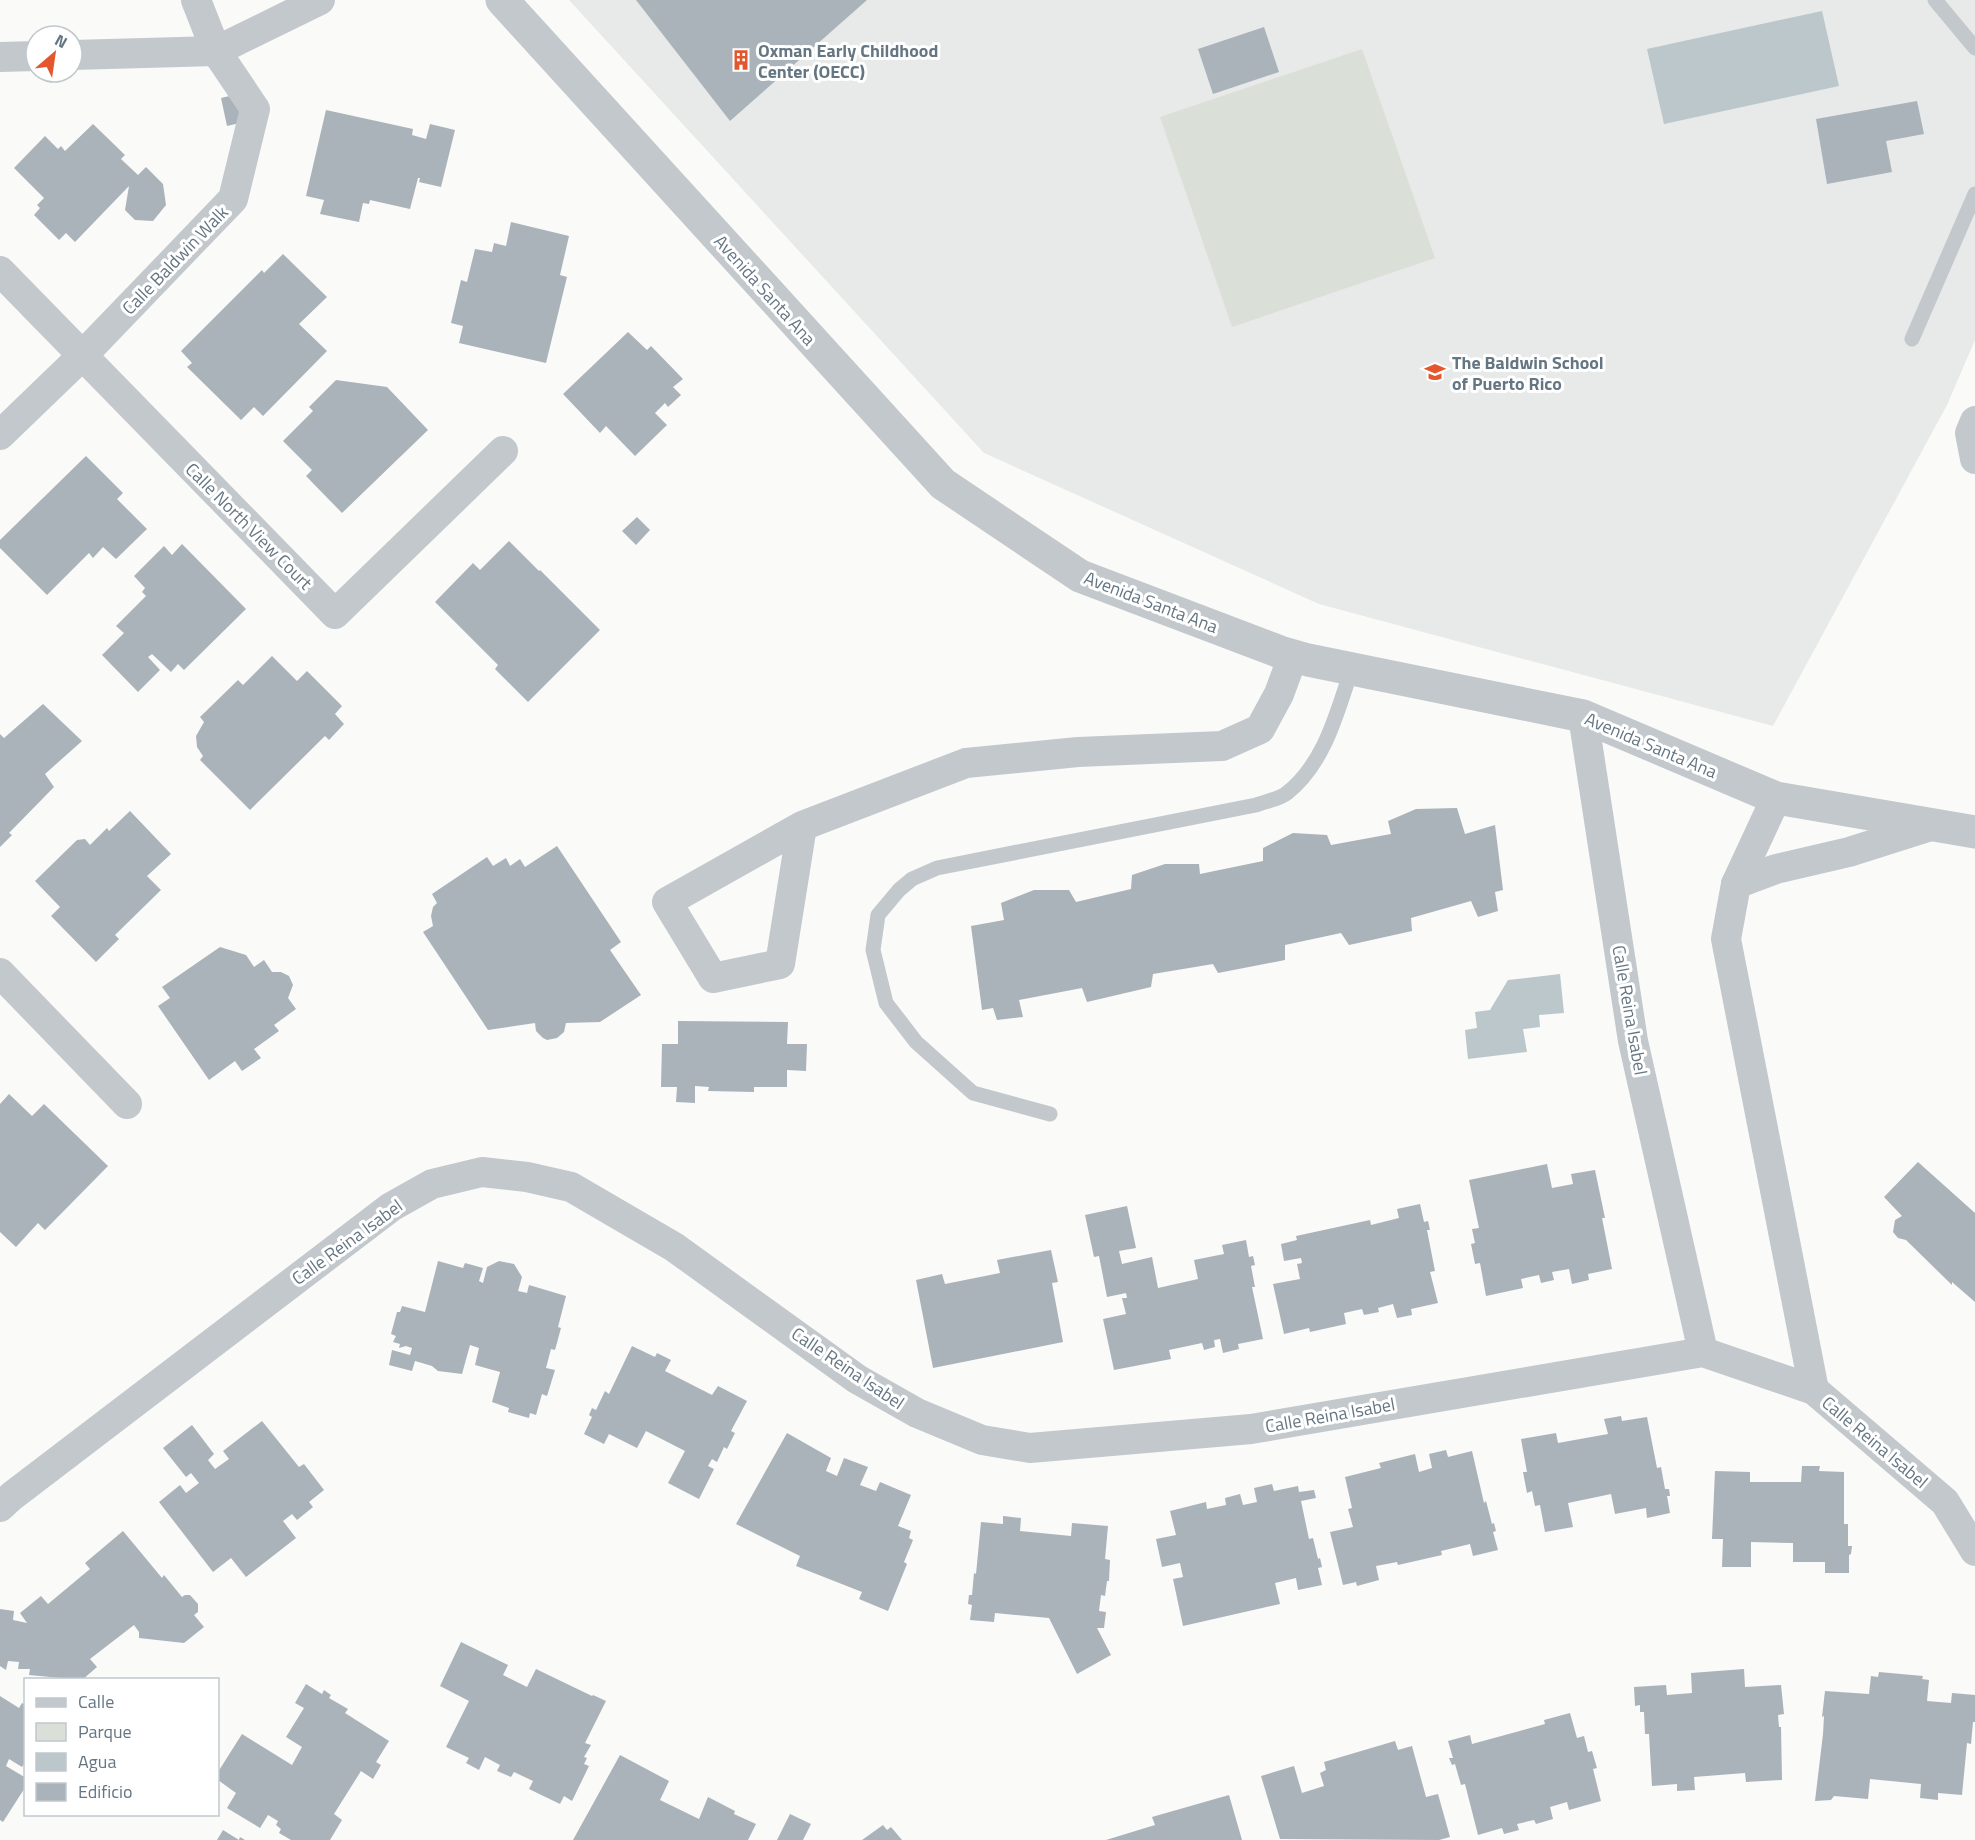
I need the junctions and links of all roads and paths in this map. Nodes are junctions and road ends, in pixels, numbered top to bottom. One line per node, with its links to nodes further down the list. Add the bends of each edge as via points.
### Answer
1 (196, 0): 6 (street, Calle Baldwin Walk)
2 (320, 0): 6 (street)
3 (502, 0): 18 (street, Avenida Santa Ana, via 943,484 1080,576)
4 (1935, 0): 5 (lane)
5 (1975, 48)
6 (216, 51): 7 (street); 13 (street, Calle Baldwin Walk, via 255,109 233,199)
7 (84, 55)
8 (24, 56): 9 (street)
9 (0, 57)
10 (1975, 194): 12 (lane)
11 (0, 271): 13 (street, Calle North View Court)
12 (1912, 339)
13 (81, 356): 15 (street, Calle Baldwin Walk); 16 (street, Calle North View Court, via 335,614)
14 (1975, 421): 17 (street, via 1970,433)
15 (0, 435)
16 (502, 451)
17 (1975, 459)
18 (1293, 656): 19 (street, Avenida Santa Ana); 23 (street, via 1260,729 1222,746 1078,752 966,763)
19 (1352, 668): 20 (street, Avenida Santa Ana); 28 (lane, via 1329,735 1310,768 1286,794 1257,805 937,868 898,890 878,915 873,950 880,984 886,1003 916,1042 973,1093)
20 (1583, 716): 21 (street, Avenida Santa Ana); 29 (street, Calle Reina Isabel, via 1634,1041)
21 (1776, 798): 22 (street, Avenida Santa Ana); 25 (street)
22 (1934, 825): 24 (street, Avenida Santa Ana); 25 (street)
23 (802, 826): 23 (street, via 780,964 713,978 667,902)
24 (1975, 832)
25 (1736, 884): 30 (street, via 1726,939)
26 (0, 973): 27 (street)
27 (127, 1104)
28 (1050, 1114)
29 (1703, 1352): 30 (street, Calle Reina Isabel); 31 (street, Calle Reina Isabel, via 1251,1429 1030,1448 982,1440 917,1413 857,1378 674,1247 572,1187 482,1172 432,1184 391,1207)
30 (1814, 1390): 32 (street, Calle Reina Isabel, via 1945,1502)
31 (0, 1507)
32 (1975, 1551)

